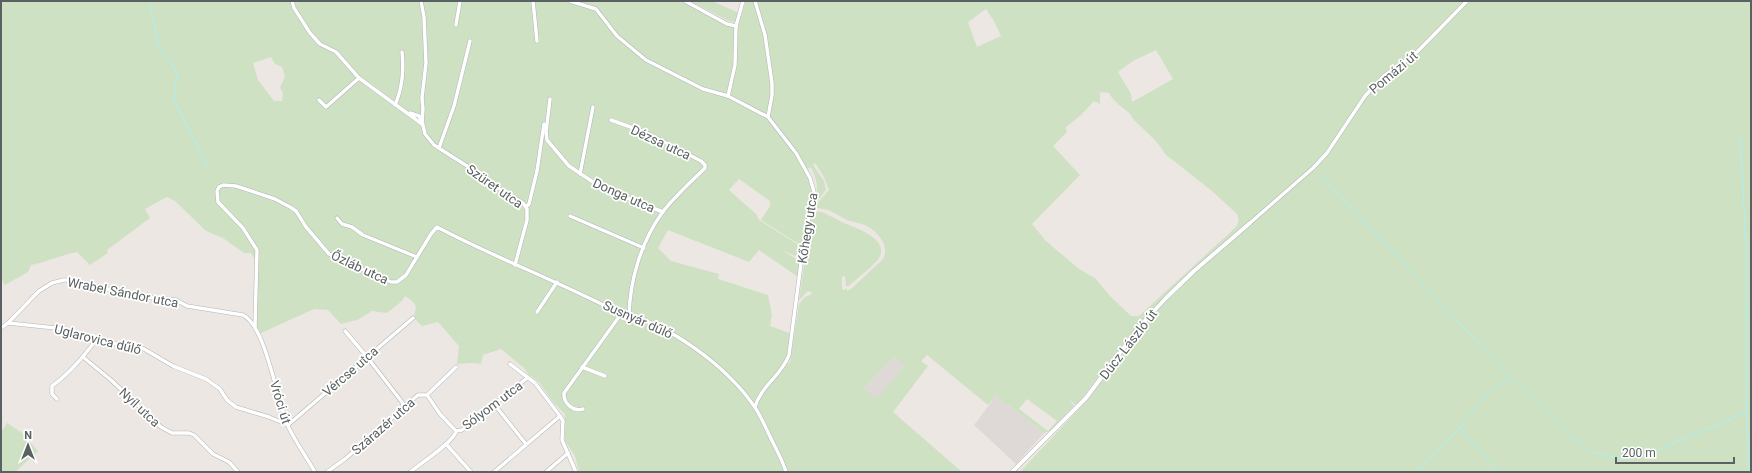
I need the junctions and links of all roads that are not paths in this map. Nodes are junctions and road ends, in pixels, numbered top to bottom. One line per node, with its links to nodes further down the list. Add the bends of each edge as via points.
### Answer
1 (292, 1): 15 (street, Szüret utca, via 315,39 336,52)
2 (420, 1): 23 (street, Szüret utca, via 424,17 426,70)
3 (460, 1): 10 (street)
4 (533, 1): 13 (street)
5 (570, 1): 16 (street, Kőhegy utca, via 596,9 617,36 646,60 703,89)
6 (686, 1): 11 (street, via 727,24)
7 (743, 1): 11 (street)
8 (755, 1): 21 (street, via 765,35 772,83)
9 (1466, 1): 32 (street, Pomázi út, via 1416,53 1384,76 1365,96 1327,153 1313,168)
10 (456, 25)
11 (736, 26): 16 (street, via 735,65)
12 (470, 41): 26 (street, via 454,106)
13 (537, 41)
14 (402, 52): 19 (street, via 401,90)
15 (359, 78): 18 (street, via 326,107); 19 (street, Szüret utca)
16 (728, 96): 21 (street, Kőhegy utca)
17 (550, 99): 25 (street)
18 (319, 100)
19 (395, 105): 23 (street, Szüret utca)
20 (593, 107): 27 (street)
21 (768, 117): 57 (street, Kőhegy utca, via 796,153 810,178 814,192 803,248 789,355 784,368 759,397)
22 (611, 120): 29 (street, Dézsa utca, via 647,133 705,164 705,168)
23 (422, 123): 26 (street, Szüret utca, via 427,138)
24 (544, 124): 25 (street)
25 (544, 132): 27 (street, Donga utca, via 547,140 569,166); 28 (street, via 537,171)
26 (439, 148): 28 (street, Szüret utca)
27 (580, 174): 29 (street, Donga utca, via 602,188)
28 (526, 207): 36 (street, Szüret utca, via 527,220)
29 (663, 212): 34 (street, via 650,231)
30 (570, 216): 34 (street)
31 (337, 218): 35 (street, via 342,224 363,235)
32 (1250, 223): 75 (street, Dúcz László út, via 1166,298 1140,326 1086,398)
33 (437, 227): 35 (street, Őzláb utca); 36 (street, Susnyár dűlő)
34 (644, 248): 40 (street, via 631,289)
35 (417, 256): 43 (street, Őzláb utca, via 404,277 397,282 391,282 329,254 296,211 290,207 275,199 236,186 219,187 218,202 243,228 257,250)
36 (515, 265): 37 (street, Susnyár dűlő)
37 (557, 282): 38 (street); 39 (street, Susnyár dűlő)
38 (537, 312)
39 (621, 314): 40 (street, Susnyár dűlő); 51 (street)
40 (628, 315): 57 (street, Susnyár dűlő, via 671,332 684,341 722,369)
41 (413, 318): 48 (street, Vércse utca)
42 (8, 323): 43 (street, Wrabel Sándor utca, via 40,291 52,283 71,280 146,297 176,300 187,306 235,312 248,318); 44 (street, Wrabel Sándor utca); 46 (street, Uglarovica dűlő, via 65,329)
43 (255, 327): 61 (street, Vróci út)
44 (1, 328)
45 (345, 331): 48 (street)
46 (96, 340): 47 (street); 61 (street, Uglarovica dűlő, via 144,349 173,366 206,379 220,389 227,400 236,407 269,416)
47 (83, 357): 55 (street, via 52,386 52,394); 66 (street, Nyíl utca, via 161,427 172,433 194,435 213,454 229,462)
48 (367, 357): 58 (street); 61 (street, Vércse utca)
49 (510, 364): 53 (street)
50 (456, 367): 54 (street, Szárazér utca)
51 (582, 367): 52 (street); 59 (street, via 563,395 572,409)
52 (605, 376)
53 (527, 378): 56 (street, Sólyom utca); 60 (street, via 535,383)
54 (427, 395): 58 (street, Szárazér utca, via 418,395); 62 (street)
55 (57, 399)
56 (494, 404): 62 (street, Sólyom utca, via 462,430); 64 (street)
57 (755, 407): 74 (street, Susnyár dűlő)
58 (404, 408): 68 (street, Szárazér utca)
59 (583, 409)
60 (560, 416): 64 (street); 65 (street, via 563,421 562,440)
61 (288, 425): 67 (street, Vróci út)
62 (456, 431): 63 (street)
63 (446, 444): 69 (street); 70 (street)
64 (526, 444): 71 (street)
65 (568, 453): 72 (street); 73 (street)
66 (238, 472)
67 (315, 472)
68 (327, 472)
69 (410, 472)
70 (471, 472)
71 (494, 472)
72 (546, 472)
73 (576, 472)
74 (786, 472)
75 (1012, 472)

